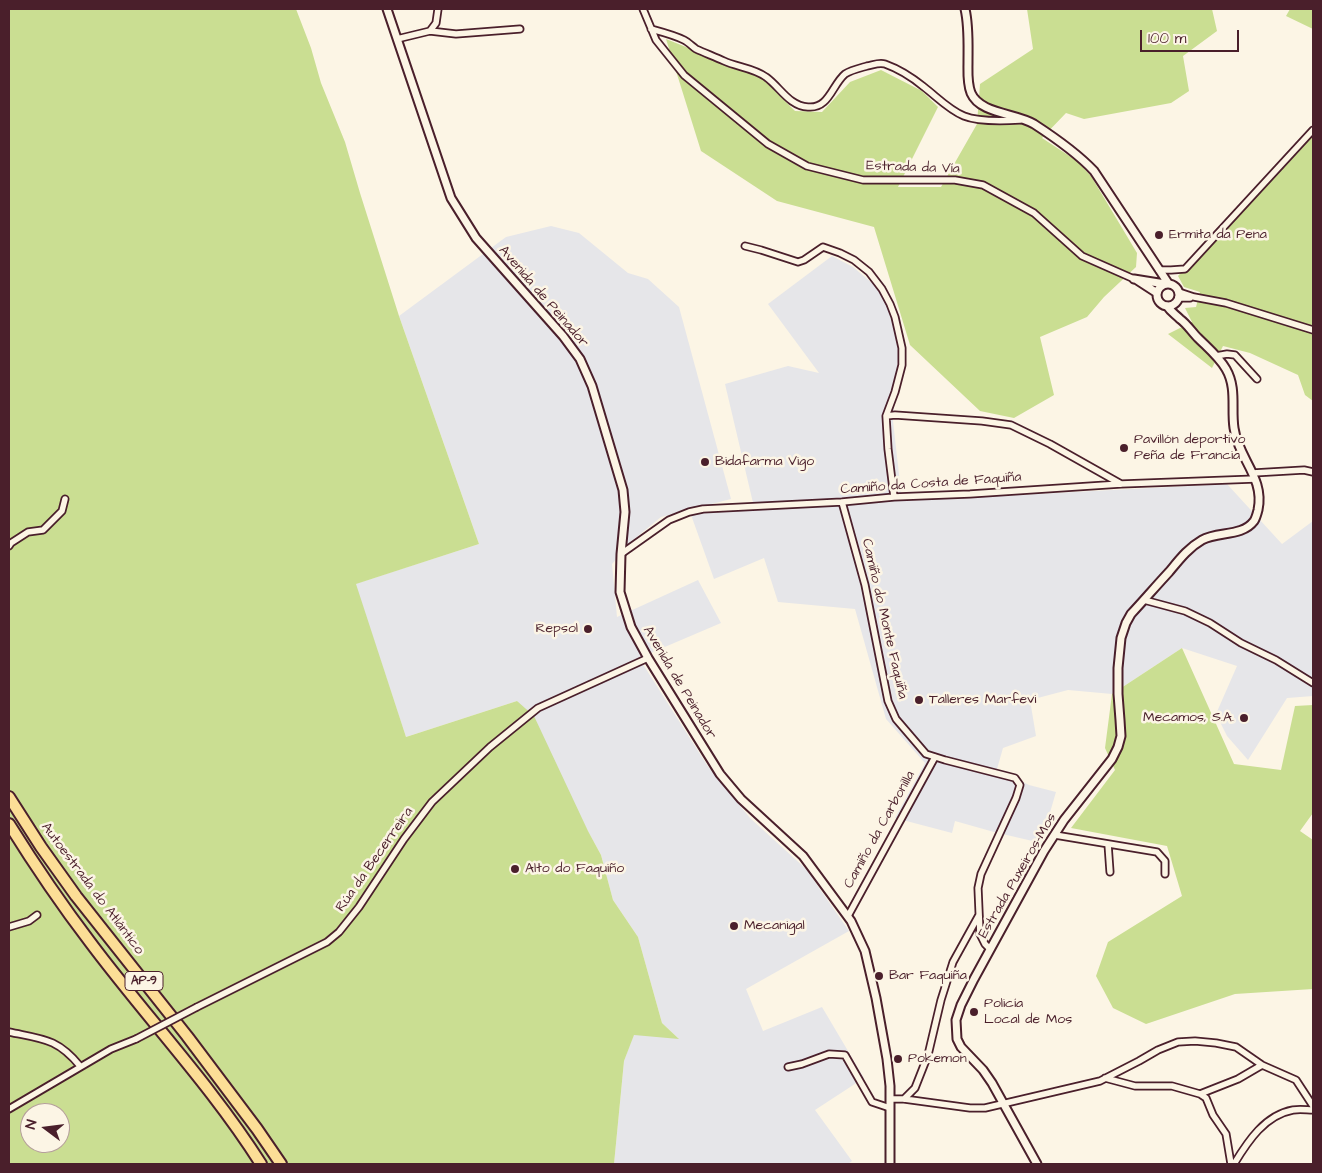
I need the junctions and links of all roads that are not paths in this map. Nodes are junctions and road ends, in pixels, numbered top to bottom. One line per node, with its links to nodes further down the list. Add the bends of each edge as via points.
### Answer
1 (387, 9): 8 (street, Avenida de Peinador)
2 (438, 9): 7 (street, via 436,23)
3 (643, 9): 6 (street, Estrada da Vía)
4 (965, 9): 9 (street, via 971,92 983,106)
5 (520, 29): 7 (street, via 456,34)
6 (651, 29): 9 (street, via 675,36 726,62 764,75 800,106 817,107 825,102 847,72 877,63 916,81 964,116); 13 (street, Estrada da Vía, via 684,75 768,144 807,166 863,180 955,180 983,185 1034,213 1082,256)
7 (430, 31): 8 (street)
8 (397, 39): 29 (street, Avenida de Peinador, via 451,198 476,238 563,336 580,359 592,386 623,490 625,512)
9 (1025, 120): 12 (street, via 1084,159)
10 (1313, 130): 12 (street, via 1185,269)
11 (745, 246): 21 (street, via 798,262 823,247 854,260 869,272 890,304 902,348 902,365)
12 (1159, 270): 14 (street)
13 (1134, 279): 14 (street); 15 (street)
14 (1166, 284): 15 (street, via 1159,288); 16 (street, via 1176,287)
15 (1157, 294): 17 (street, via 1160,302)
16 (1179, 295): 17 (street); 18 (street, via 1226,303)
17 (1169, 305): 19 (street, Estrada Puxeiros-Mos, via 1172,314 1180,318)
18 (1313, 330)
19 (1216, 356): 20 (street, via 1235,355); 23 (street, Estrada Puxeiros-Mos, via 1227,370 1232,384 1237,442)
20 (1257, 379)
21 (886, 416): 24 (street, via 1011,425); 25 (street)
22 (1313, 471): 23 (street, Camiño da Costa de Faquiña)
23 (1254, 476): 24 (street, Camiño da Costa de Faquiña); 30 (street, Estrada Puxeiros-Mos, via 1259,503 1254,520 1248,527 1213,535 1188,550)
24 (1121, 484): 25 (street, Camiño da Costa de Faquiña)
25 (894, 496): 27 (street, Camiño da Costa de Faquiña)
26 (65, 500): 28 (street, via 62,511 43,530 28,532)
27 (842, 502): 29 (street, Camiño da Costa de Faquiña, via 690,512 669,520); 33 (street, Camiño do Monte Faquiña, via 865,585 888,701 896,719 926,754)
28 (9, 546)
29 (621, 554): 31 (street, Avenida de Peinador, via 620,592 631,627)
30 (1144, 600): 32 (street, via 1210,623); 36 (street, Estrada Puxeiros-Mos, via 1131,614 1121,638 1118,747)
31 (648, 658): 41 (street, Avenida de Peinador, via 720,774 741,799 803,856); 47 (street, Rúa da Becerreira, bridge, via 538,708 490,747 432,802 360,907 327,942)
32 (1313, 683)
33 (935, 757): 41 (street, Camiño da Carbonilla); 42 (street, Camiño do Monte Faquiña, via 1015,778 1020,785 981,874)
34 (9, 797): 59 (highway, Autoestrada do Atlántico / AP-9, via 76,896 187,1036)
35 (9, 824): 58 (highway, Autoestrada do Atlántico / AP-9, via 90,943 180,1054)
36 (1055, 835): 37 (street); 44 (street, Estrada Puxeiros-Mos)
37 (1108, 844): 38 (street); 39 (street, via 1157,852 1166,861)
38 (1110, 872)
39 (1165, 874)
40 (37, 915): 43 (street)
41 (848, 916): 51 (street, Avenida de Peinador, via 865,951 872,979 888,1059)
42 (979, 916): 44 (street, Camiño do Monte Faquiña, via 980,934); 52 (street, via 953,962 928,1055 915,1088)
43 (9, 927)
44 (990, 949): 53 (street, Estrada Puxeiros-Mos, via 961,1005 956,1029 961,1047 983,1070)
45 (9, 1032): 47 (street, via 55,1043)
46 (1262, 1065): 49 (street, via 1236,1047 1216,1042 1186,1041 1158,1050); 50 (street, via 1238,1079); 54 (street, via 1296,1080)
47 (80, 1066): 56 (street, Rúa da Becerreira)
48 (788, 1067): 55 (street, via 829,1054 845,1055 872,1102)
49 (1105, 1078): 50 (street, via 1135,1086 1172,1086); 53 (street)
50 (1200, 1094): 62 (street, via 1206,1098 1226,1134)
51 (890, 1099): 52 (street); 55 (street, Avenida de Peinador)
52 (904, 1099): 53 (street, via 970,1108)
53 (1003, 1103): 61 (street, Estrada Puxeiros-Mos)
54 (1313, 1103)
55 (890, 1108): 60 (street, Avenida de Peinador)
56 (9, 1109)
57 (1313, 1110): 62 (street, via 1282,1113 1264,1124)
58 (261, 1164)
59 (281, 1164)
60 (890, 1164)
61 (1037, 1164)
62 (1232, 1164)

